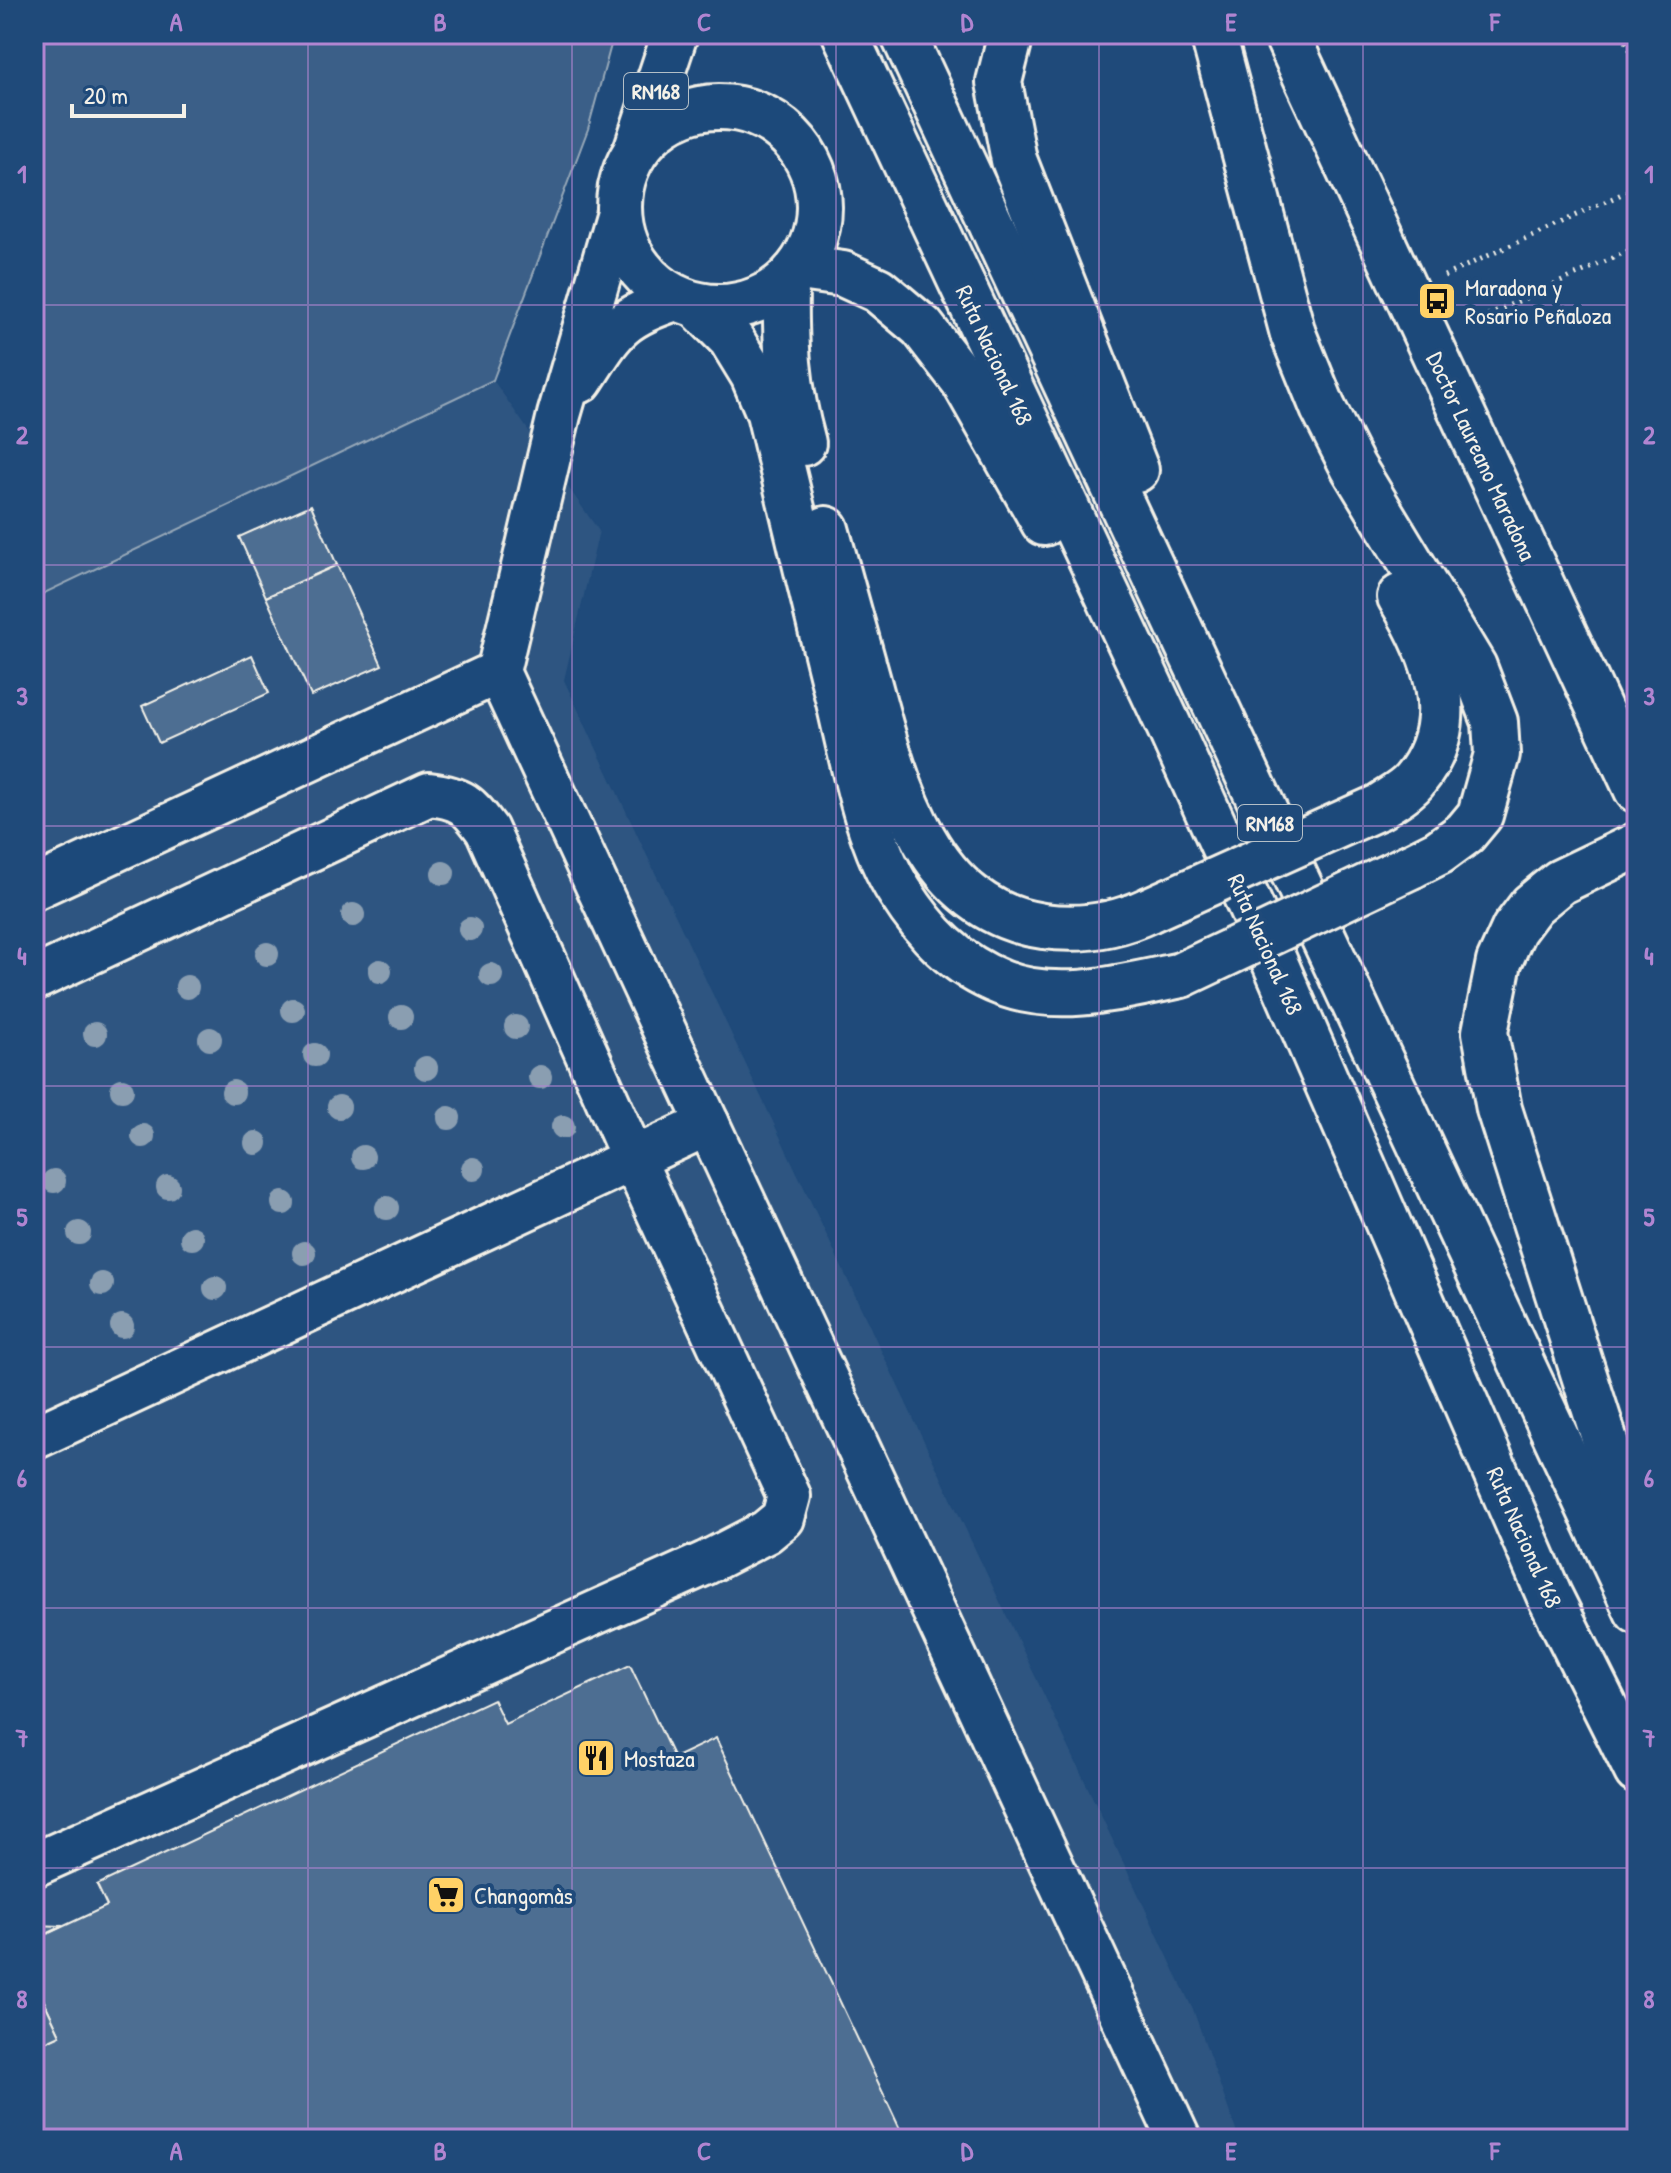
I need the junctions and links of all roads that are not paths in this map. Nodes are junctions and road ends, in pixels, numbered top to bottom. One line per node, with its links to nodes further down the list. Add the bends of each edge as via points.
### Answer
1 (675, 34): 8 (main road, RN168)
2 (845, 34): 15 (main road, Ruta Nacional 168 / RN168)
3 (903, 34): 14 (main road, RN168)
4 (1011, 34): 14 (main road, RN168, via 999,82 1014,160 1148,500)
5 (1186, 34): 10 (main road, bridge, via 1196,54 1238,225 1288,392 1332,482 1422,633 1437,675 1441,705 1434,748 1411,784 1379,807 1129,920 1102,926 1064,929 1006,918 957,885 924,839 889,761 792,403 785,347)
6 (1213, 34): 11 (main road, bridge, via 1306,368 1353,467 1474,667 1495,722 1497,754 1480,815 1439,852 1181,975 1064,995 1005,985 973,970 934,940 898,890 875,838 769,413 731,339)
7 (1286, 34): 16 (main road, Doctor Laureano Maradona)
8 (637, 148): 9 (main road, via 622,179); 10 (main road, via 665,121 702,107 742,109 778,125 805,155 819,192 817,232)
9 (618, 212): 11 (main road, via 641,269); 12 (lane)
10 (793, 276): 11 (main road, via 763,297 735,307); 15 (main road, RN168, via 843,274 878,290 922,327 963,380 1078,582)
11 (687, 303): 12 (lane, via 642,310 625,321)
12 (559, 415): 13 (lane)
13 (498, 672): 18 (lane); 20 (lane)
14 (1215, 703): 24 (main road, RN168)
15 (1169, 726): 25 (main road, Ruta Nacional 168 / RN168, via 1549,1595)
16 (1637, 790)
17 (1637, 845): 23 (main road, via 1560,882 1532,905 1499,962 1485,1032 1499,1109)
18 (34, 888)
19 (34, 979): 21 (lane, via 429,794 452,797 468,805 487,830)
20 (708, 1124): 21 (lane); 27 (lane)
21 (633, 1158): 22 (lane); 26 (lane, via 789,1496 783,1518 766,1532 629,1599)
22 (34, 1438)
23 (1637, 1541)
24 (1637, 1611)
25 (1637, 1771)
26 (34, 1865)
27 (1179, 2139)

